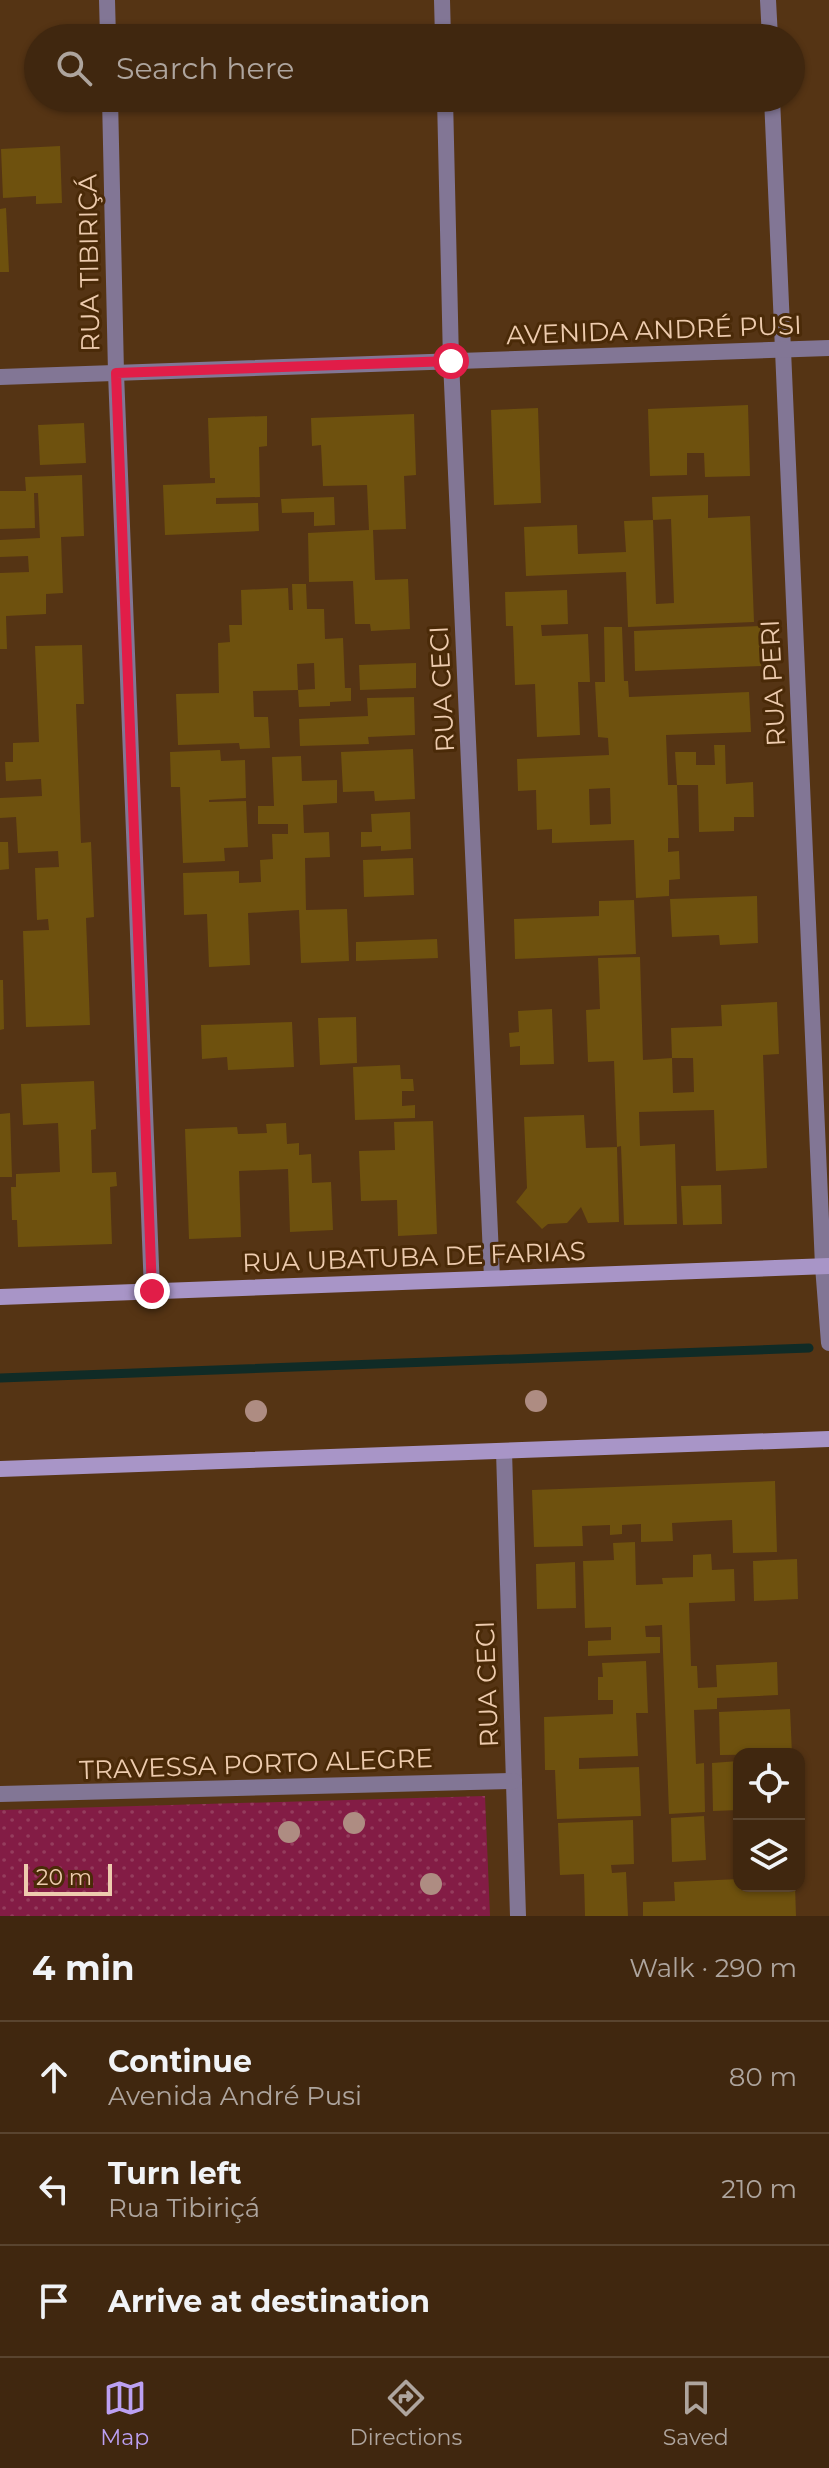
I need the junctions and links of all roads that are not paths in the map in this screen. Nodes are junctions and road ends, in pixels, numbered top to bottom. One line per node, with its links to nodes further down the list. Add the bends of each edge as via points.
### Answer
1 (107, 0): 4 (street)
2 (442, 0): 5 (street)
3 (768, 0): 6 (street)
4 (108, 24)
5 (443, 24)
6 (769, 24)
7 (110, 112): 13 (street, RUA TIBIRIÇÁ)
8 (445, 112): 12 (street, RUA CECI)
9 (773, 112): 11 (street, RUA PERI)
10 (829, 348): 11 (street, AVENIDA ANDRÉ PUSI)
11 (782, 349): 12 (street, AVENIDA ANDRÉ PUSI); 15 (street, RUA PERI)
12 (451, 361): 13 (street, AVENIDA ANDRÉ PUSI); 16 (street, RUA CECI)
13 (116, 373): 14 (street, AVENIDA ANDRÉ PUSI); 17 (street, RUA TIBIRIÇÁ)
14 (0, 377)
15 (826, 1266): 16 (street, RUA UBATUBA DE FARIAS); 19 (street, RUA PERI)
16 (492, 1278): 17 (street, RUA UBATUBA DE FARIAS)
17 (152, 1291): 18 (street, RUA UBATUBA DE FARIAS)
18 (0, 1297)
19 (829, 1343)
20 (829, 1439): 21 (street)
21 (504, 1451): 22 (street); 23 (street, RUA CECI)
22 (0, 1469)
23 (514, 1781): 24 (street, TRAVESSA PORTO ALEGRE); 25 (street, RUA CECI)
24 (0, 1794)
25 (518, 1916)

